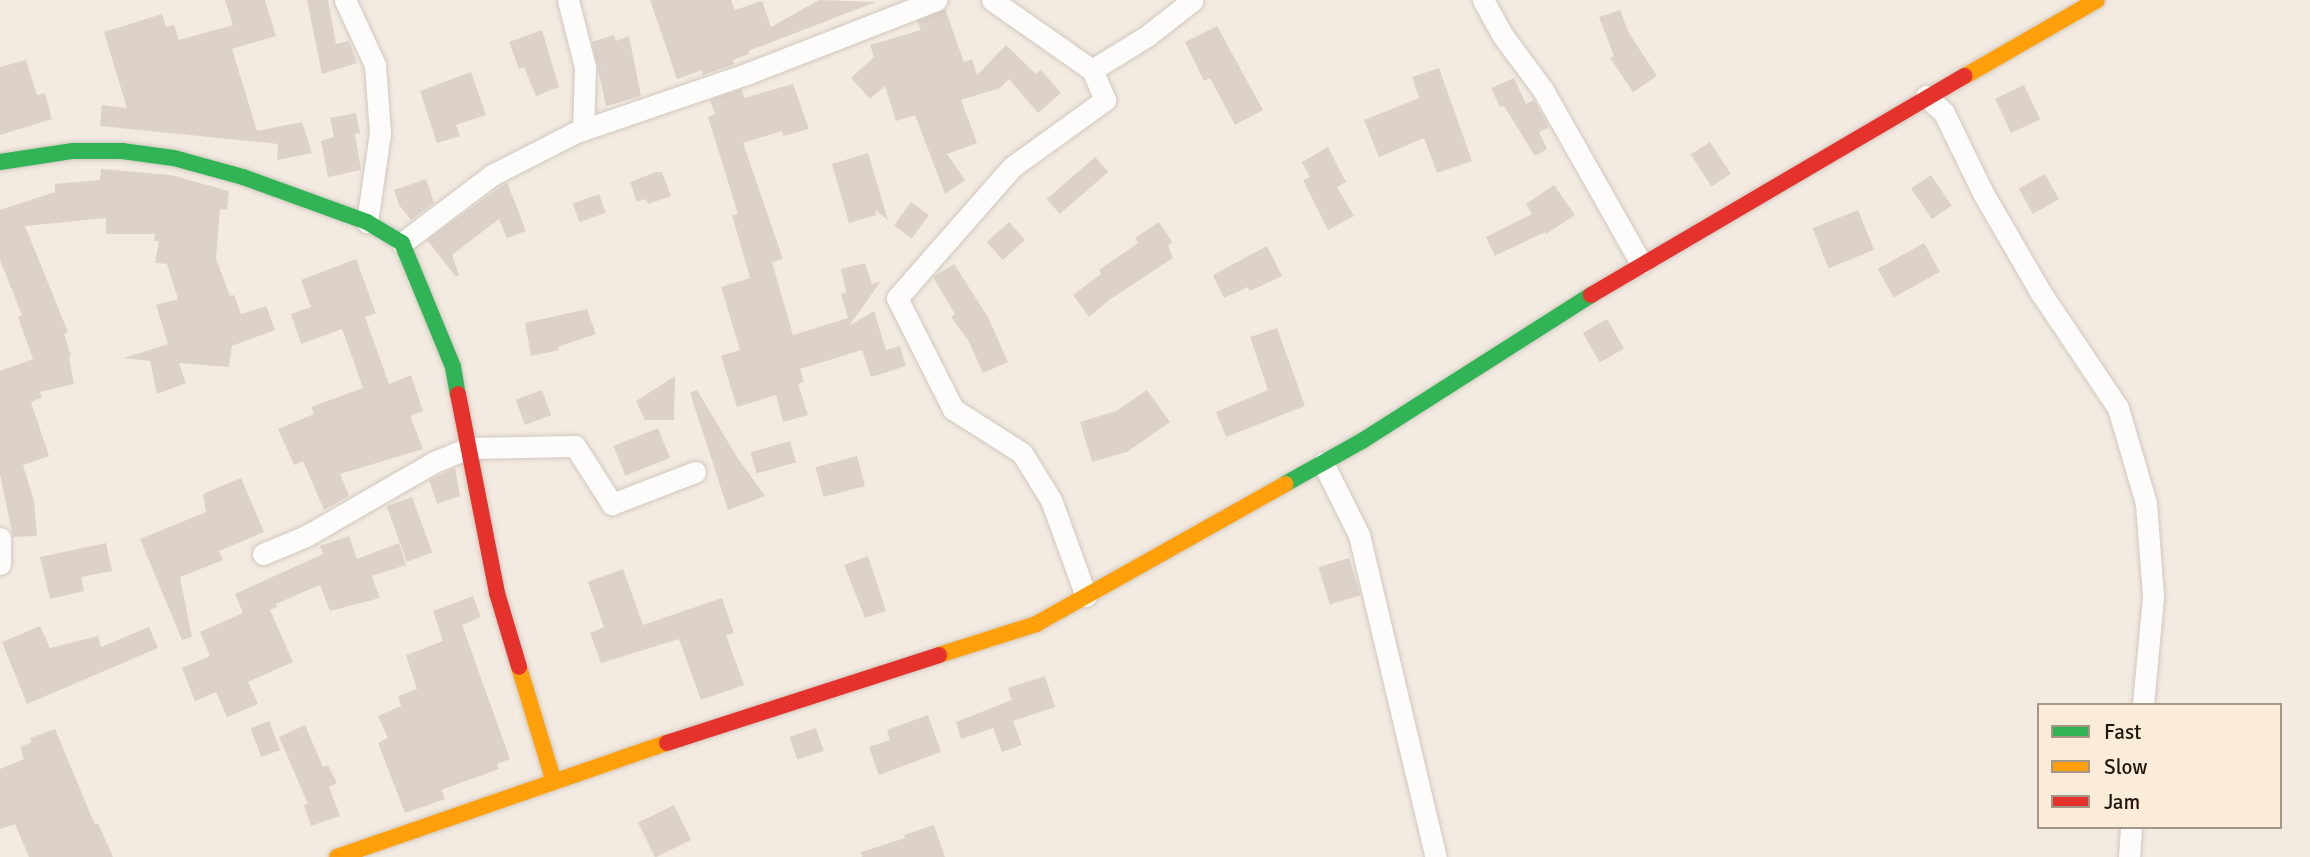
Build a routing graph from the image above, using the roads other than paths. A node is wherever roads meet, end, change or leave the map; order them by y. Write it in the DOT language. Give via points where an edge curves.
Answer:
graph roads {
  1 [pos="345,0"];
  2 [pos="568,0"];
  3 [pos="936,0"];
  4 [pos="992,0"];
  5 [pos="1193,0"];
  6 [pos="1483,0"];
  7 [pos="2097,0"];
  8 [pos="1092,70"];
  9 [pos="1926,96"];
  10 [pos="583,130"];
  11 [pos="0,162"];
  12 [pos="367,222"];
  13 [pos="402,243"];
  14 [pos="1642,263"];
  15 [pos="469,448"];
  16 [pos="1323,463"];
  17 [pos="695,472"];
  18 [pos="0,538"];
  19 [pos="263,554"];
  20 [pos="0,564"];
  21 [pos="1086,596"];
  22 [pos="2143,703"];
  23 [pos="554,782"];
  24 [pos="2132,829"];
  25 [pos="337,857"];
  26 [pos="1436,857"];
  27 [pos="2129,857"];
  1 -- 12 [label="street" via="375,65 380,133"];
  2 -- 10 [label="street" via="585,67"];
  3 -- 10 [label="street" via="749,73"];
  4 -- 8 [label="street"];
  5 -- 8 [label="street"];
  6 -- 14 [label="street" via="1543,90"];
  7 -- 9 [label="street"];
  8 -- 21 [label="street" via="1105,100 1012,167 897,298 953,409 1022,453 1051,500"];
  9 -- 14 [label="street"];
  9 -- 22 [label="street" via="1944,113 1983,193 2118,408 2146,503 2153,597"];
  10 -- 13 [label="street" via="492,175"];
  11 -- 12 [label="street" via="73,151 174,158 243,177"];
  12 -- 13 [label="street"];
  13 -- 15 [label="street" via="453,367"];
  14 -- 16 [label="street"];
  15 -- 17 [label="street" via="575,446 612,504"];
  15 -- 19 [label="street" via="434,462 306,536"];
  15 -- 23 [label="street" via="497,593"];
  16 -- 21 [label="street"];
  16 -- 26 [label="street" via="1359,535"];
  18 -- 20 [label="street"];
  21 -- 23 [label="street" via="1036,624"];
  23 -- 25 [label="street"];
  24 -- 27 [label="street"];
}
